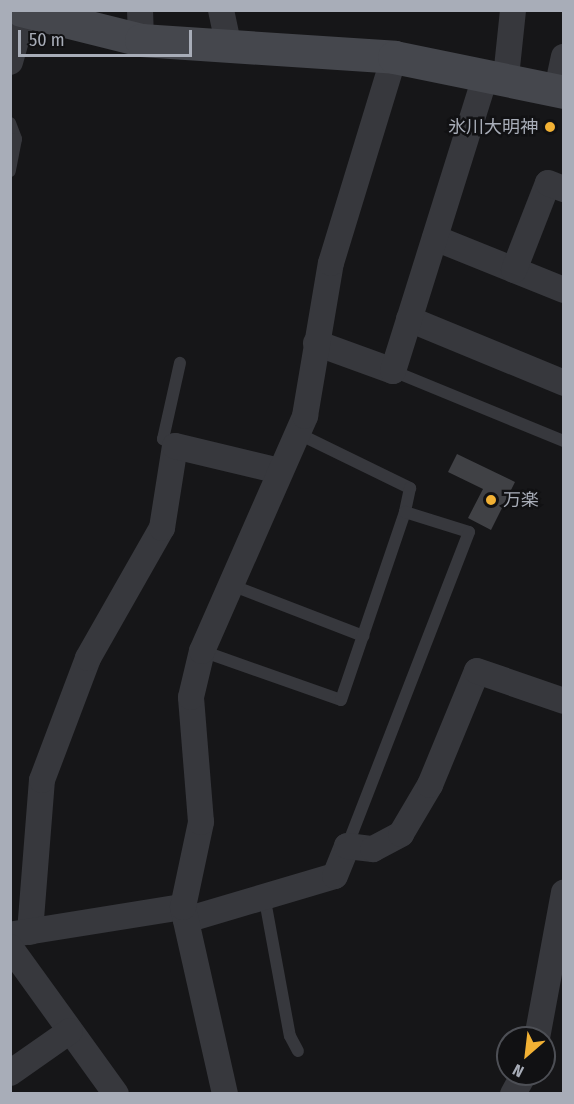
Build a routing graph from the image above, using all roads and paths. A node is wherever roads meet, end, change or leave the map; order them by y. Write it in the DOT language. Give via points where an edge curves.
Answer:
graph roads {
  1 [pos="221,10"];
  2 [pos="513,10"];
  3 [pos="22,11"];
  4 [pos="141,25"];
  5 [pos="229,49"];
  6 [pos="394,57"];
  7 [pos="564,57"];
  8 [pos="10,62"];
  9 [pos="496,75"];
  10 [pos="560,91"];
  11 [pos="10,123"];
  12 [pos="10,171"];
  13 [pos="564,189"];
  14 [pos="435,238"];
  15 [pos="514,270"];
  16 [pos="564,290"];
  17 [pos="409,319"];
  18 [pos="316,343"];
  19 [pos="180,363"];
  20 [pos="393,371"];
  21 [pos="564,383"];
  22 [pos="297,433"];
  23 [pos="564,441"];
  24 [pos="175,446"];
  25 [pos="280,471"];
  26 [pos="405,512"];
  27 [pos="231,585"];
  28 [pos="363,636"];
  29 [pos="202,651"];
  30 [pos="564,700"];
  31 [pos="347,846"];
  32 [pos="564,891"];
  33 [pos="264,895"];
  34 [pos="184,913"];
  35 [pos="17,938"];
  36 [pos="539,1026"];
  37 [pos="70,1030"];
  38 [pos="298,1051"];
  39 [pos="10,1073"];
  40 [pos="116,1094"];
  41 [pos="225,1094"];
  1 -- 5 [label="street"];
  2 -- 9 [label="street"];
  3 -- 4 [label="street"];
  3 -- 8 [label="street"];
  4 -- 5 [label="street"];
  5 -- 6 [label="street"];
  6 -- 9 [label="street"];
  6 -- 18 [label="street" via="331,263"];
  7 -- 10 [label="street"];
  9 -- 10 [label="street"];
  9 -- 14 [label="street"];
  11 -- 12 [label="lane" via="16,139"];
  13 -- 15 [label="street" via="548,183"];
  14 -- 15 [label="street"];
  14 -- 17 [label="street"];
  15 -- 16 [label="street"];
  17 -- 20 [label="street"];
  17 -- 21 [label="street"];
  18 -- 20 [label="street"];
  18 -- 22 [label="street"];
  19 -- 24 [label="lane" via="163,439"];
  20 -- 23 [label="lane"];
  22 -- 25 [label="street"];
  22 -- 26 [label="lane" via="410,488"];
  24 -- 25 [label="street"];
  24 -- 35 [label="street" via="162,528 88,658 42,780"];
  25 -- 27 [label="street"];
  26 -- 28 [label="lane"];
  26 -- 31 [label="lane" via="469,532"];
  27 -- 28 [label="lane"];
  27 -- 29 [label="street"];
  28 -- 29 [label="lane" via="341,700"];
  29 -- 34 [label="street" via="191,697 201,822"];
  30 -- 31 [label="street" via="477,671 430,785 401,834 373,849"];
  31 -- 33 [label="street" via="335,876"];
  32 -- 36 [label="street"];
  33 -- 34 [label="street"];
  33 -- 38 [label="lane" via="290,1036"];
  34 -- 35 [label="street"];
  34 -- 41 [label="street"];
  35 -- 37 [label="street"];
  37 -- 39 [label="street"];
  37 -- 40 [label="street"];
}
